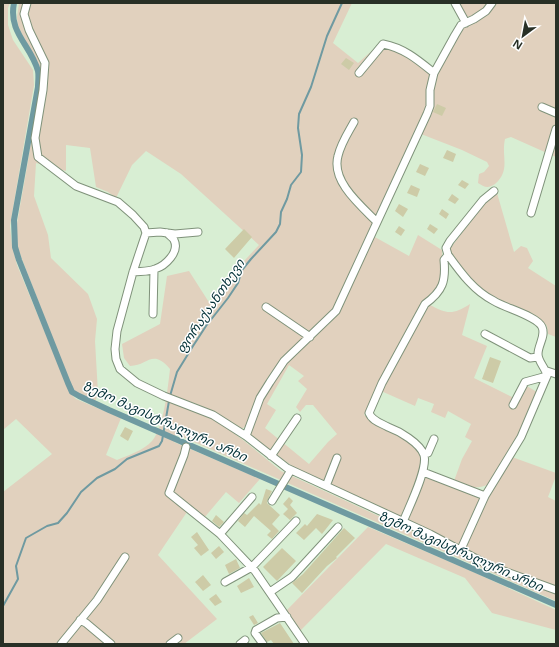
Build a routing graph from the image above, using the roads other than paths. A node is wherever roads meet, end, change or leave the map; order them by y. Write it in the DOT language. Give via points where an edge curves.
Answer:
graph roads {
  1 [pos="27,3"];
  2 [pos="455,3"];
  3 [pos="492,3"];
  4 [pos="466,23"];
  5 [pos="359,73"];
  6 [pos="434,73"];
  7 [pos="542,107"];
  8 [pos="556,113"];
  9 [pos="354,122"];
  10 [pos="556,129"];
  11 [pos="494,191"];
  12 [pos="531,213"];
  13 [pos="377,222"];
  14 [pos="198,232"];
  15 [pos="146,233"];
  16 [pos="167,233"];
  17 [pos="448,255"];
  18 [pos="154,270"];
  19 [pos="133,272"];
  20 [pos="266,307"];
  21 [pos="153,314"];
  22 [pos="484,334"];
  23 [pos="310,337"];
  24 [pos="538,357"];
  25 [pos="547,374"];
  26 [pos="556,374"];
  27 [pos="512,405"];
  28 [pos="297,418"];
  29 [pos="246,436"];
  30 [pos="434,439"];
  31 [pos="186,447"];
  32 [pos="424,454"];
  33 [pos="271,456"];
  34 [pos="337,458"];
  35 [pos="290,472"];
  36 [pos="423,472"];
  37 [pos="326,486"];
  38 [pos="485,496"];
  39 [pos="252,497"];
  40 [pos="272,501"];
  41 [pos="296,521"];
  42 [pos="403,522"];
  43 [pos="338,527"];
  44 [pos="220,534"];
  45 [pos="461,550"];
  46 [pos="125,557"];
  47 [pos="252,567"];
  48 [pos="225,582"];
  49 [pos="556,590"];
  50 [pos="270,592"];
  51 [pos="287,618"];
  52 [pos="80,620"];
  53 [pos="178,638"];
  54 [pos="61,644"];
  55 [pos="111,644"];
  56 [pos="170,644"];
  57 [pos="263,644"];
  58 [pos="305,644"];
  1 -- 15 [label="street" via="24,14 45,63 35,138 38,157 76,186 118,202 144,227"];
  2 -- 4 [label="street"];
  3 -- 4 [label="street" via="486,11"];
  4 -- 6 [label="street" via="460,25"];
  5 -- 6 [label="street" via="383,44 412,55"];
  6 -- 13 [label="street" via="428,114"];
  7 -- 8 [label="street"];
  9 -- 13 [label="street" via="338,157 338,176 345,188"];
  10 -- 12 [label="street"];
  11 -- 17 [label="street" via="483,200 450,241 446,248"];
  13 -- 23 [label="street" via="336,311"];
  14 -- 16 [label="street"];
  15 -- 16 [label="street"];
  15 -- 19 [label="street"];
  16 -- 18 [label="street" via="174,241 176,250 167,262"];
  17 -- 24 [label="street" via="466,279 482,294 542,325 544,332"];
  17 -- 32 [label="street" via="444,260 443,287 425,304 369,413 375,421 403,433"];
  18 -- 19 [label="street"];
  18 -- 21 [label="street"];
  19 -- 29 [label="street" via="117,331 115,349 120,369 137,384 213,415"];
  20 -- 23 [label="street"];
  22 -- 24 [label="street" via="530,358"];
  23 -- 29 [label="street" via="284,361 270,382 260,398"];
  24 -- 25 [label="street"];
  25 -- 26 [label="street"];
  25 -- 27 [label="street" via="525,382"];
  25 -- 38 [label="street" via="521,437"];
  28 -- 33 [label="street"];
  29 -- 33 [label="street"];
  30 -- 32 [label="street" via="428,453"];
  31 -- 44 [label="street" via="169,493"];
  32 -- 36 [label="street"];
  33 -- 35 [label="street"];
  34 -- 37 [label="street"];
  35 -- 37 [label="street"];
  35 -- 40 [label="street"];
  36 -- 38 [label="street"];
  36 -- 42 [label="street"];
  37 -- 42 [label="street"];
  38 -- 45 [label="street"];
  39 -- 44 [label="street"];
  41 -- 47 [label="street"];
  42 -- 45 [label="street"];
  43 -- 50 [label="street" via="292,577"];
  44 -- 47 [label="street"];
  45 -- 49 [label="street" via="490,566"];
  46 -- 52 [label="street" via="97,600"];
  47 -- 48 [label="street"];
  47 -- 50 [label="street"];
  50 -- 51 [label="street"];
  51 -- 57 [label="street" via="277,618 256,630 255,633"];
  51 -- 58 [label="street"];
  52 -- 54 [label="street"];
  52 -- 55 [label="street"];
  53 -- 56 [label="street"];
}
